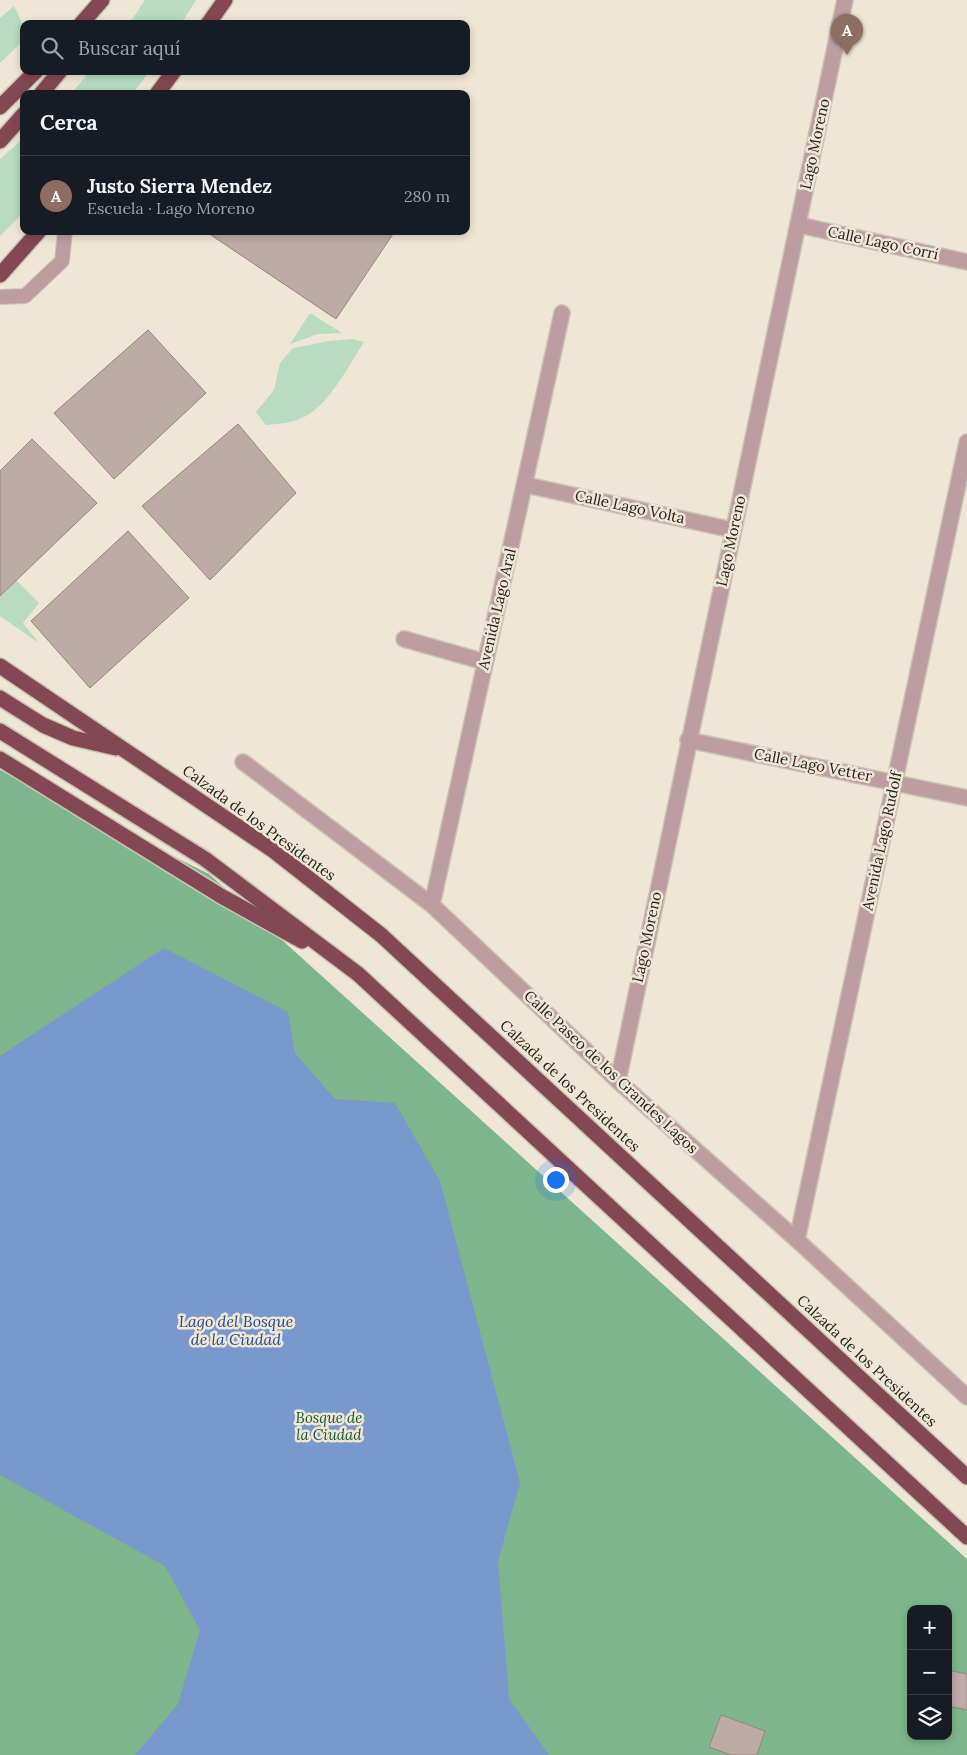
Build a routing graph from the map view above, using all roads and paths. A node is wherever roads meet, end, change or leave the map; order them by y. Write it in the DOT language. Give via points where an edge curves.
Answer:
graph roads {
  1 [pos="103,0"];
  2 [pos="225,0"];
  3 [pos="845,0"];
  4 [pos="85,20"];
  5 [pos="96,20"];
  6 [pos="211,20"];
  7 [pos="32,75"];
  8 [pos="57,75"];
  9 [pos="171,75"];
  10 [pos="44,90"];
  11 [pos="160,90"];
  12 [pos="0,107"];
  13 [pos="20,118"];
  14 [pos="0,141"];
  15 [pos="799,225"];
  16 [pos="35,235"];
  17 [pos="65,235"];
  18 [pos="967,262"];
  19 [pos="0,274"];
  20 [pos="0,297"];
  21 [pos="562,313"];
  22 [pos="967,442"];
  23 [pos="526,485"];
  24 [pos="733,530"];
  25 [pos="404,639"];
  26 [pos="485,662"];
  27 [pos="0,666"];
  28 [pos="0,698"];
  29 [pos="0,731"];
  30 [pos="688,740"];
  31 [pos="125,750"];
  32 [pos="0,759"];
  33 [pos="242,762"];
  34 [pos="895,782"];
  35 [pos="967,798"];
  36 [pos="432,905"];
  37 [pos="347,965"];
  38 [pos="618,1081"];
  39 [pos="797,1240"];
  40 [pos="967,1397"];
  41 [pos="967,1477"];
  42 [pos="967,1537"];
  1 -- 4 [label="highway"];
  1 -- 5 [label="highway"];
  2 -- 6 [label="highway"];
  3 -- 15 [label="street, Lago Moreno"];
  7 -- 12 [label="highway"];
  8 -- 10 [label="highway"];
  9 -- 11 [label="highway"];
  13 -- 14 [label="highway"];
  15 -- 18 [label="street, Calle Lago Corrí"];
  15 -- 24 [label="street, Lago Moreno"];
  16 -- 19 [label="highway"];
  17 -- 20 [label="lane" via="62,261 25,296"];
  21 -- 23 [label="street, Avenida Lago Aral"];
  22 -- 34 [label="street, Avenida Lago Rudolf"];
  23 -- 24 [label="street, Calle Lago Volta"];
  23 -- 26 [label="street, Avenida Lago Aral"];
  24 -- 30 [label="street, Lago Moreno"];
  25 -- 26 [label="street"];
  26 -- 36 [label="street, Avenida Lago Aral"];
  27 -- 31 [label="highway, Calzada de los Presidentes"];
  28 -- 31 [label="highway" via="43,725 73,738"];
  29 -- 37 [label="highway" via="205,859"];
  30 -- 34 [label="street, Calle Lago Vetter"];
  30 -- 38 [label="street, Lago Moreno"];
  31 -- 41 [label="highway, Calzada de los Presidentes" via="274,851 381,935"];
  32 -- 37 [label="highway" via="221,896"];
  33 -- 36 [label="street, Calle Paseo de los Grandes Lagos"];
  34 -- 35 [label="street, Calle Lago Vetter"];
  34 -- 39 [label="street, Avenida Lago Rudolf"];
  36 -- 38 [label="street, Calle Paseo de los Grandes Lagos"];
  37 -- 42 [label="highway"];
  38 -- 39 [label="street, Calle Paseo de los Grandes Lagos"];
  39 -- 40 [label="street, Calle Paseo de los Grandes Lagos"];
}
